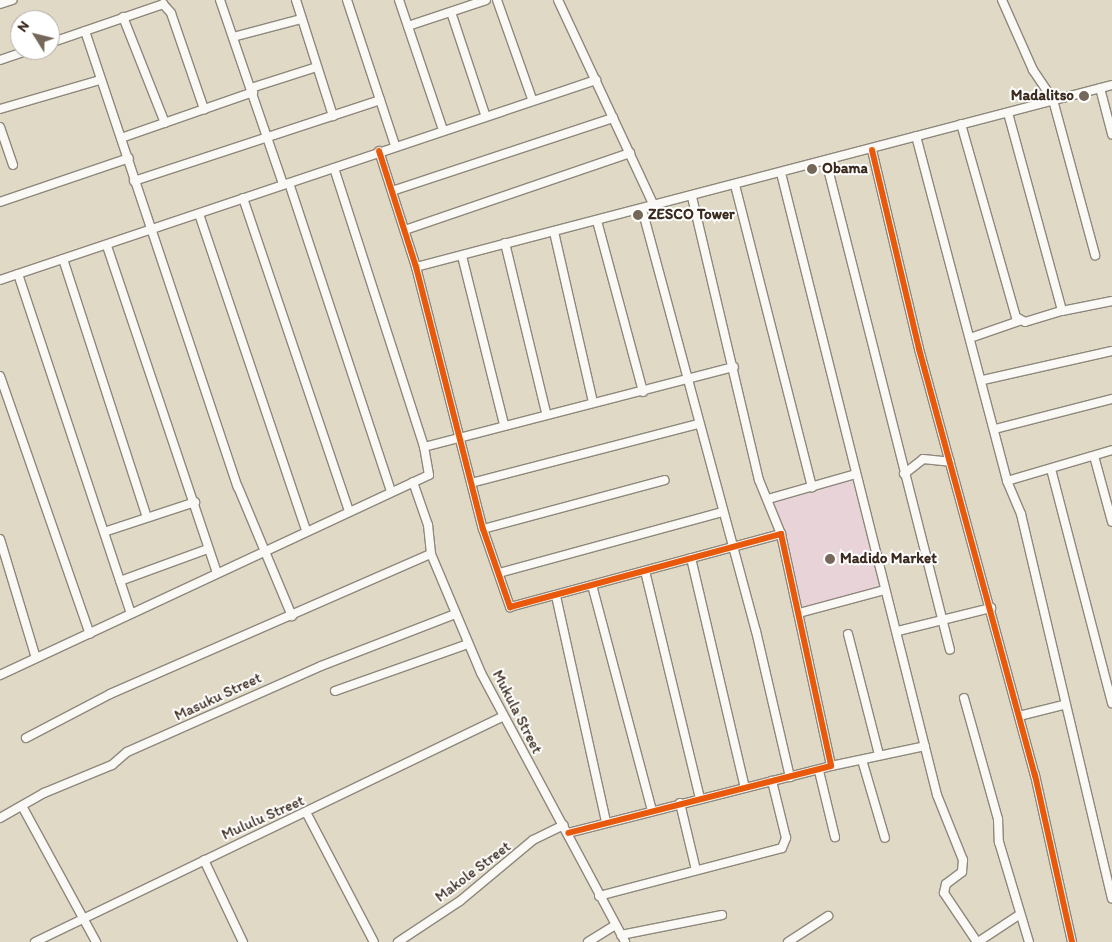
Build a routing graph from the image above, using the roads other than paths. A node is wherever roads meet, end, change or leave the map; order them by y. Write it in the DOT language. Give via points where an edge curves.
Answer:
graph roads {
  1 [pos="12,0"];
  2 [pos="220,0"];
  3 [pos="296,0"];
  4 [pos="347,0"];
  5 [pos="399,0"];
  6 [pos="486,0"];
  7 [pos="497,0"];
  8 [pos="558,0"];
  9 [pos="1002,0"];
  10 [pos="0,4"];
  11 [pos="451,12"];
  12 [pos="122,17"];
  13 [pos="301,19"];
  14 [pos="408,26"];
  15 [pos="85,31"];
  16 [pos="233,37"];
  17 [pos="60,40"];
  18 [pos="317,67"];
  19 [pos="100,80"];
  20 [pos="596,80"];
  21 [pos="1112,85"];
  22 [pos="1100,88"];
  23 [pos="252,90"];
  24 [pos="532,99"];
  25 [pos="380,100"];
  26 [pos="1053,100"];
  27 [pos="204,109"];
  28 [pos="0,110"];
  29 [pos="1008,113"];
  30 [pos="485,114"];
  31 [pos="333,116"];
  32 [pos="613,118"];
  33 [pos="165,123"];
  34 [pos="961,124"];
  35 [pos="0,127"];
  36 [pos="443,130"];
  37 [pos="1112,134"];
  38 [pos="916,136"];
  39 [pos="121,138"];
  40 [pos="268,139"];
  41 [pos="395,145"];
  42 [pos="872,150"];
  43 [pos="379,151"];
  44 [pos="630,153"];
  45 [pos="128,158"];
  46 [pos="826,162"];
  47 [pos="13,165"];
  48 [pos="334,168"];
  49 [pos="780,173"];
  50 [pos="134,181"];
  51 [pos="286,183"];
  52 [pos="736,185"];
  53 [pos="392,191"];
  54 [pos="692,196"];
  55 [pos="242,198"];
  56 [pos="0,202"];
  57 [pos="654,206"];
  58 [pos="642,209"];
  59 [pos="199,214"];
  60 [pos="597,221"];
  61 [pos="405,230"];
  62 [pos="149,231"];
  63 [pos="554,232"];
  64 [pos="505,243"];
  65 [pos="107,246"];
  66 [pos="1095,255"];
  67 [pos="462,256"];
  68 [pos="63,259"];
  69 [pos="416,267"];
  70 [pos="18,274"];
  71 [pos="0,279"];
  72 [pos="1112,300"];
  73 [pos="1062,310"];
  74 [pos="1019,321"];
  75 [pos="970,338"];
  76 [pos="1112,351"];
  77 [pos="734,367"];
  78 [pos="0,376"];
  79 [pos="686,380"];
  80 [pos="982,380"];
  81 [pos="643,392"];
  82 [pos="1112,399"];
  83 [pos="593,402"];
  84 [pos="546,412"];
  85 [pos="697,424"];
  86 [pos="504,425"];
  87 [pos="995,430"];
  88 [pos="459,437"];
  89 [pos="424,447"];
  90 [pos="1112,450"];
  91 [pos="1094,456"];
  92 [pos="950,462"];
  93 [pos="1051,469"];
  94 [pos="856,474"];
  95 [pos="904,474"];
  96 [pos="665,480"];
  97 [pos="1006,481"];
  98 [pos="413,482"];
  99 [pos="471,483"];
  100 [pos="812,486"];
  101 [pos="391,491"];
  102 [pos="768,499"];
  103 [pos="195,502"];
  104 [pos="349,511"];
  105 [pos="722,512"];
  106 [pos="147,517"];
  107 [pos="1112,522"];
  108 [pos="484,529"];
  109 [pos="104,532"];
  110 [pos="306,532"];
  111 [pos="781,534"];
  112 [pos="0,539"];
  113 [pos="732,547"];
  114 [pos="208,549"];
  115 [pos="263,550"];
  116 [pos="431,554"];
  117 [pos="691,558"];
  118 [pos="645,571"];
  119 [pos="217,573"];
  120 [pos="499,573"];
  121 [pos="120,581"];
  122 [pos="592,585"];
  123 [pos="884,590"];
  124 [pos="556,596"];
  125 [pos="991,608"];
  126 [pos="799,613"];
  127 [pos="131,614"];
  128 [pos="455,614"];
  129 [pos="292,616"];
  130 [pos="940,620"];
  131 [pos="898,631"];
  132 [pos="90,634"];
  133 [pos="848,634"];
  134 [pos="468,644"];
  135 [pos="950,650"];
  136 [pos="36,658"];
  137 [pos="0,674"];
  138 [pos="335,691"];
  139 [pos="1111,691"];
  140 [pos="964,698"];
  141 [pos="1112,703"];
  142 [pos="1064,705"];
  143 [pos="1019,716"];
  144 [pos="502,717"];
  145 [pos="26,738"];
  146 [pos="925,746"];
  147 [pos="879,755"];
  148 [pos="862,760"];
  149 [pos="831,766"];
  150 [pos="818,771"];
  151 [pos="790,777"];
  152 [pos="772,782"];
  153 [pos="745,788"];
  154 [pos="700,798"];
  155 [pos="680,803"];
  156 [pos="22,806"];
  157 [pos="652,810"];
  158 [pos="307,814"];
  159 [pos="0,818"];
  160 [pos="606,822"];
  161 [pos="564,825"];
  162 [pos="568,833"];
  163 [pos="835,837"];
  164 [pos="885,838"];
  165 [pos="204,860"];
  166 [pos="696,870"];
  167 [pos="599,896"];
  168 [pos="1112,898"];
  169 [pos="722,915"];
  170 [pos="1019,915"];
  171 [pos="828,916"];
  172 [pos="84,919"];
  173 [pos="615,925"];
  174 [pos="623,938"];
  175 [pos="35,942"];
  176 [pos="96,942"];
  177 [pos="243,942"];
  178 [pos="374,942"];
  179 [pos="398,942"];
  180 [pos="588,942"];
  181 [pos="788,942"];
  182 [pos="977,942"];
  183 [pos="1029,942"];
  184 [pos="1072,942"];
  1 -- 10 [label="street"];
  2 -- 16 [label="street"];
  3 -- 13 [label="street"];
  4 -- 25 [label="street"];
  5 -- 14 [label="street"];
  6 -- 11 [label="street"];
  7 -- 24 [label="street"];
  8 -- 20 [label="street"];
  9 -- 26 [label="street" via="1033,70"];
  11 -- 14 [label="street"];
  11 -- 30 [label="street"];
  12 -- 15 [label="street"];
  12 -- 27 [label="street" via="163,4 167,7"];
  12 -- 33 [label="street"];
  13 -- 16 [label="street"];
  13 -- 18 [label="street"];
  14 -- 36 [label="street"];
  15 -- 17 [label="street"];
  15 -- 19 [label="street"];
  16 -- 23 [label="street"];
  18 -- 23 [label="street"];
  18 -- 31 [label="street"];
  19 -- 28 [label="street"];
  19 -- 39 [label="street"];
  20 -- 24 [label="street"];
  20 -- 32 [label="street"];
  21 -- 22 [label="street"];
  22 -- 26 [label="street"];
  22 -- 37 [label="street"];
  23 -- 27 [label="street"];
  23 -- 40 [label="street"];
  24 -- 30 [label="street"];
  25 -- 31 [label="street"];
  25 -- 41 [label="street"];
  26 -- 29 [label="street"];
  26 -- 66 [label="street"];
  27 -- 33 [label="street"];
  29 -- 34 [label="street"];
  29 -- 73 [label="street"];
  30 -- 36 [label="street"];
  31 -- 40 [label="street"];
  32 -- 44 [label="street"];
  32 -- 53 [label="street"];
  33 -- 39 [label="street"];
  34 -- 38 [label="street"];
  34 -- 74 [label="street"];
  35 -- 47 [label="street"];
  36 -- 41 [label="street"];
  38 -- 42 [label="street"];
  38 -- 75 [label="street"];
  39 -- 45 [label="street"];
  40 -- 50 [label="street"];
  40 -- 51 [label="street"];
  41 -- 43 [label="street"];
  42 -- 46 [label="street"];
  42 -- 92 [label="street"];
  43 -- 48 [label="street"];
  43 -- 53 [label="street"];
  44 -- 57 [label="street"];
  44 -- 61 [label="street"];
  45 -- 50 [label="street"];
  45 -- 56 [label="street"];
  46 -- 49 [label="street"];
  46 -- 95 [label="street"];
  48 -- 51 [label="street"];
  48 -- 89 [label="street"];
  49 -- 52 [label="street"];
  49 -- 94 [label="street"];
  50 -- 62 [label="street"];
  51 -- 55 [label="street"];
  51 -- 101 [label="street"];
  52 -- 54 [label="street"];
  52 -- 100 [label="street"];
  53 -- 61 [label="street"];
  54 -- 57 [label="street"];
  54 -- 77 [label="street"];
  55 -- 59 [label="street"];
  55 -- 104 [label="street"];
  57 -- 58 [label="street"];
  58 -- 60 [label="street"];
  58 -- 79 [label="street"];
  59 -- 62 [label="street"];
  59 -- 110 [label="street"];
  60 -- 63 [label="street"];
  60 -- 81 [label="street"];
  61 -- 69 [label="street"];
  62 -- 65 [label="street"];
  62 -- 115 [label="street"];
  63 -- 64 [label="street"];
  63 -- 83 [label="street"];
  64 -- 67 [label="street"];
  64 -- 84 [label="street"];
  65 -- 68 [label="street"];
  65 -- 103 [label="street"];
  67 -- 69 [label="street"];
  67 -- 86 [label="street"];
  68 -- 70 [label="street"];
  68 -- 106 [label="street"];
  69 -- 88 [label="street"];
  70 -- 71 [label="street"];
  70 -- 109 [label="street"];
  72 -- 73 [label="street"];
  73 -- 74 [label="street"];
  74 -- 75 [label="street"];
  75 -- 80 [label="street"];
  76 -- 80 [label="street"];
  77 -- 79 [label="street"];
  77 -- 102 [label="street" via="759,480"];
  78 -- 132 [label="street"];
  79 -- 81 [label="street"];
  79 -- 85 [label="street"];
  80 -- 87 [label="street"];
  81 -- 83 [label="street"];
  82 -- 87 [label="street"];
  83 -- 84 [label="street"];
  84 -- 86 [label="street"];
  85 -- 99 [label="street"];
  85 -- 105 [label="street"];
  86 -- 88 [label="street"];
  87 -- 97 [label="street"];
  88 -- 89 [label="street"];
  88 -- 99 [label="street"];
  89 -- 98 [label="street" via="430,473"];
  90 -- 91 [label="street"];
  91 -- 93 [label="street"];
  91 -- 107 [label="street"];
  92 -- 95 [label="street" via="923,459"];
  92 -- 125 [label="street"];
  93 -- 97 [label="street"];
  93 -- 139 [label="street"];
  94 -- 100 [label="street"];
  94 -- 123 [label="street"];
  95 -- 130 [label="street"];
  96 -- 108 [label="street"];
  97 -- 142 [label="street" via="1020,514"];
  98 -- 101 [label="street"];
  98 -- 116 [label="street, Mukula Street" via="428,525"];
  99 -- 108 [label="street"];
  100 -- 102 [label="street"];
  101 -- 104 [label="street"];
  102 -- 111 [label="street"];
  103 -- 106 [label="street"];
  103 -- 114 [label="street"];
  104 -- 110 [label="street"];
  105 -- 113 [label="street"];
  105 -- 120 [label="street"];
  106 -- 109 [label="street"];
  108 -- 120 [label="street"];
  109 -- 121 [label="street"];
  110 -- 115 [label="street"];
  111 -- 113 [label="street"];
  111 -- 126 [label="street"];
  112 -- 136 [label="street"];
  113 -- 117 [label="street"];
  113 -- 151 [label="street"];
  114 -- 119 [label="street"];
  114 -- 121 [label="street"];
  115 -- 119 [label="street"];
  115 -- 129 [label="street"];
  116 -- 128 [label="street, Mukula Street"];
  116 -- 129 [label="street"];
  117 -- 118 [label="street"];
  117 -- 153 [label="street"];
  118 -- 122 [label="street"];
  118 -- 154 [label="street"];
  119 -- 127 [label="street"];
  120 -- 124 [label="street" via="510,607"];
  121 -- 127 [label="street"];
  122 -- 124 [label="street"];
  122 -- 157 [label="street"];
  123 -- 126 [label="street"];
  123 -- 131 [label="street"];
  124 -- 160 [label="street"];
  125 -- 130 [label="street"];
  125 -- 143 [label="street"];
  126 -- 149 [label="street"];
  127 -- 132 [label="street"];
  128 -- 134 [label="street, Mukula Street"];
  128 -- 156 [label="street, Masuku Street" via="248,698 126,752 112,765"];
  129 -- 145 [label="street" via="110,694"];
  130 -- 131 [label="street"];
  130 -- 135 [label="street"];
  131 -- 146 [label="street"];
  132 -- 136 [label="street"];
  133 -- 147 [label="street"];
  134 -- 138 [label="street"];
  134 -- 144 [label="street, Mukula Street"];
  136 -- 137 [label="street"];
  139 -- 141 [label="street"];
  140 -- 170 [label="street" via="998,819 999,842 1015,886"];
  142 -- 143 [label="street"];
  142 -- 168 [label="street"];
  143 -- 184 [label="street"];
  144 -- 158 [label="street, Mululu Street"];
  144 -- 161 [label="street, Mukula Street"];
  146 -- 147 [label="street"];
  146 -- 182 [label="street" via="941,807 963,860 962,872 946,884 944,893"];
  147 -- 148 [label="street"];
  148 -- 149 [label="street"];
  148 -- 164 [label="street"];
  149 -- 150 [label="street"];
  150 -- 151 [label="street"];
  150 -- 163 [label="street"];
  151 -- 152 [label="street"];
  152 -- 153 [label="street"];
  152 -- 166 [label="street" via="785,846"];
  153 -- 154 [label="street"];
  154 -- 155 [label="street"];
  155 -- 157 [label="street"];
  155 -- 166 [label="street"];
  156 -- 159 [label="street, Masuku Street"];
  156 -- 172 [label="street"];
  157 -- 160 [label="street"];
  158 -- 165 [label="street, Mululu Street"];
  158 -- 178 [label="street"];
  160 -- 162 [label="street"];
  161 -- 162 [label="street, Mukula Street"];
  161 -- 179 [label="street, Makole Street" via="533,840 460,901"];
  162 -- 167 [label="street, Mukula Street"];
  165 -- 172 [label="street, Mululu Street"];
  165 -- 177 [label="street"];
  166 -- 167 [label="street"];
  167 -- 173 [label="street, Mukula Street"];
  169 -- 174 [label="street"];
  170 -- 182 [label="street"];
  170 -- 183 [label="street"];
  171 -- 181 [label="street"];
  172 -- 175 [label="street, Mululu Street"];
  172 -- 176 [label="street"];
  173 -- 174 [label="street, Mukula Street"];
  173 -- 180 [label="street"];
}
